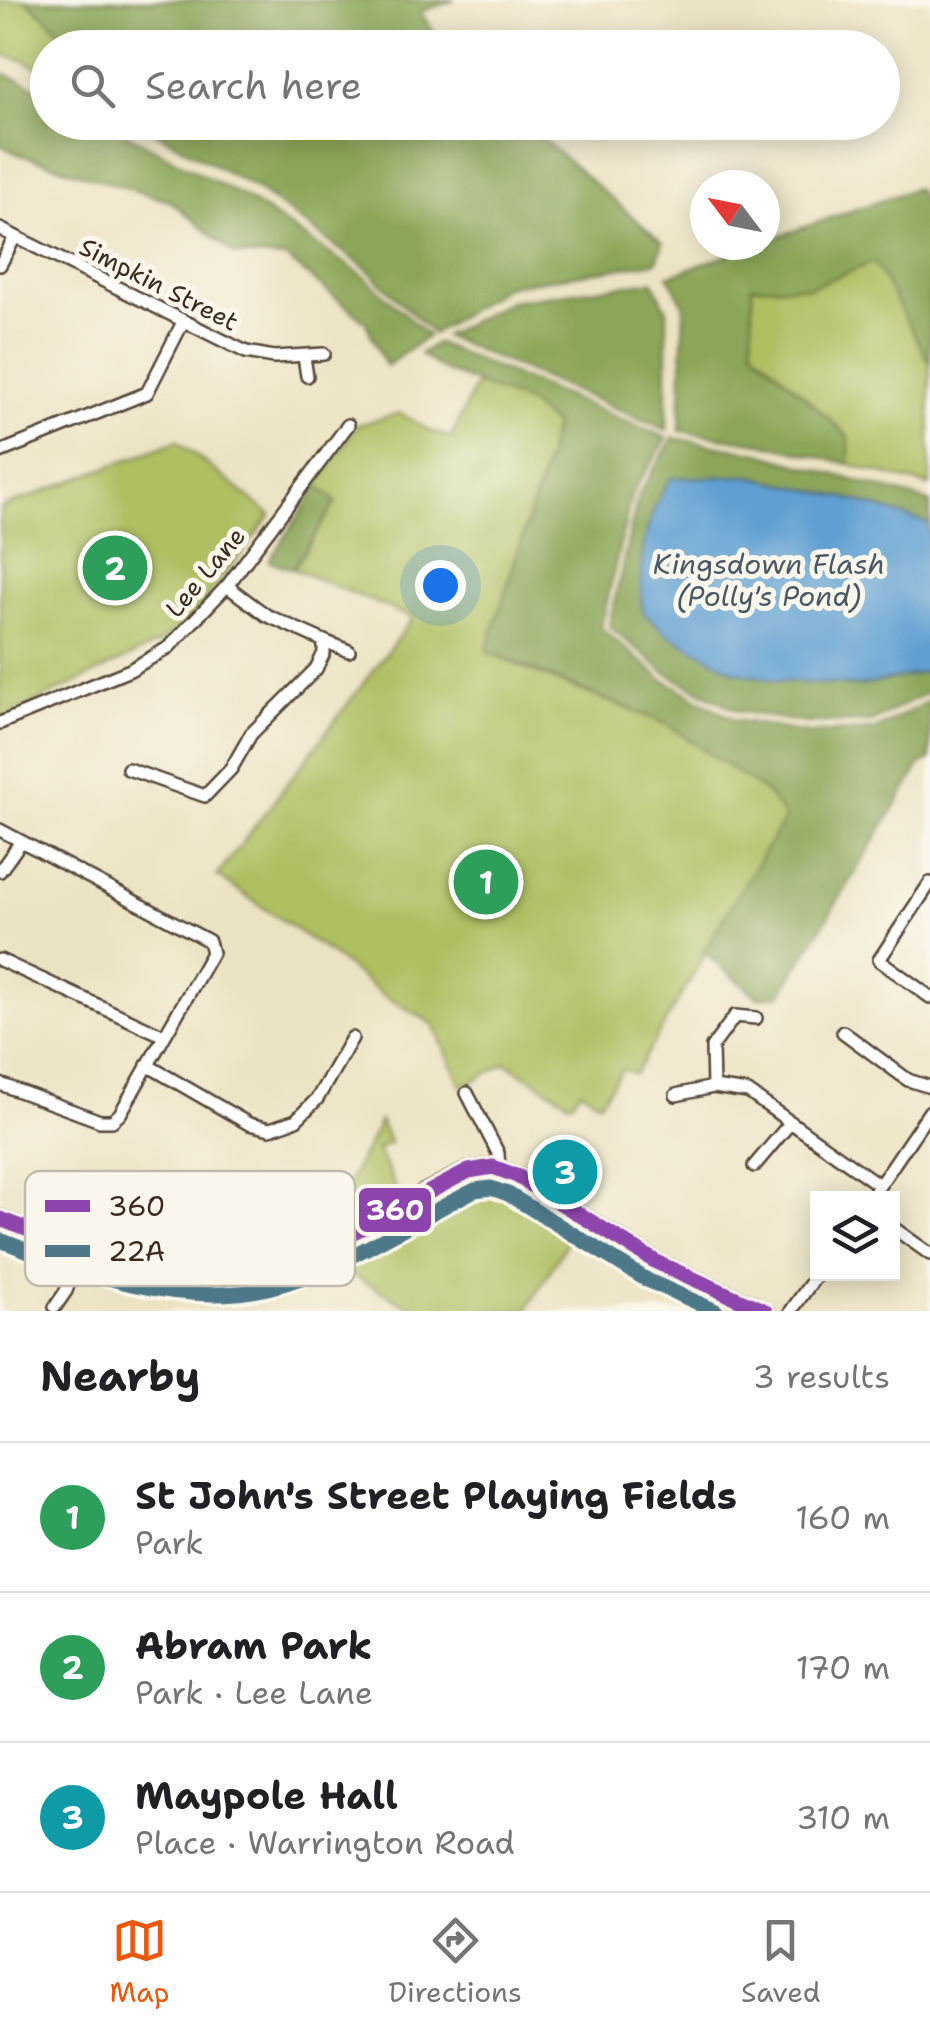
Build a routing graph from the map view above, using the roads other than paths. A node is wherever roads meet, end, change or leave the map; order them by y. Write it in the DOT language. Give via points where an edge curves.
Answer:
graph roads {
  1 [pos="0,229"];
  2 [pos="15,237"];
  3 [pos="0,266"];
  4 [pos="183,322"];
  5 [pos="324,354"];
  6 [pos="304,357"];
  7 [pos="308,376"];
  8 [pos="348,425"];
  9 [pos="0,452"];
  10 [pos="227,586"];
  11 [pos="324,641"];
  12 [pos="349,651"];
  13 [pos="0,723"];
  14 [pos="128,769"];
  15 [pos="0,830"];
  16 [pos="20,843"];
  17 [pos="0,871"];
  18 [pos="930,882"];
  19 [pos="0,960"];
  20 [pos="930,997"];
  21 [pos="756,1018"];
  22 [pos="843,1032"];
  23 [pos="164,1036"];
  24 [pos="352,1038"];
  25 [pos="147,1066"];
  26 [pos="0,1084"];
  27 [pos="714,1087"];
  28 [pos="930,1087"];
  29 [pos="468,1093"];
  30 [pos="676,1095"];
  31 [pos="930,1112"];
  32 [pos="791,1122"];
  33 [pos="754,1166"];
  34 [pos="499,1168"];
  35 [pos="879,1186"];
  36 [pos="876,1191"];
  37 [pos="0,1219"];
  38 [pos="355,1226"];
  39 [pos="25,1229"];
  40 [pos="900,1233"];
  41 [pos="930,1254"];
  42 [pos="812,1281"];
  43 [pos="68,1286"];
  44 [pos="55,1306"];
  45 [pos="765,1311"];
  46 [pos="791,1311"];
  1 -- 2 [label="street, Simpkin Street"];
  2 -- 3 [label="street"];
  2 -- 4 [label="street, Simpkin Street"];
  4 -- 6 [label="street, Simpkin Street" via="246,352"];
  4 -- 9 [label="street" via="147,393"];
  5 -- 6 [label="street, Simpkin Street"];
  6 -- 7 [label="street"];
  8 -- 10 [label="street, Lee Lane"];
  10 -- 11 [label="street" via="266,615"];
  10 -- 13 [label="street, Lee Lane" via="168,648"];
  11 -- 12 [label="street"];
  11 -- 14 [label="street" via="316,669 251,734 232,769 205,796"];
  15 -- 16 [label="street"];
  16 -- 17 [label="street"];
  16 -- 23 [label="street" via="209,941 212,953"];
  18 -- 20 [label="street" via="879,960"];
  19 -- 23 [label="street"];
  21 -- 27 [label="street" via="735,1016 712,1046"];
  22 -- 28 [label="street" via="908,1080"];
  23 -- 25 [label="street"];
  24 -- 25 [label="street" via="317,1099 296,1120 270,1128 248,1124"];
  25 -- 26 [label="street" via="112,1121"];
  27 -- 30 [label="street"];
  27 -- 32 [label="street" via="748,1092"];
  29 -- 34 [label="street"];
  31 -- 35 [label="street"];
  32 -- 33 [label="street"];
  32 -- 35 [label="street"];
  34 -- 38 [label="main road" via="470,1171"];
  34 -- 45 [label="main road" via="658,1263"];
  35 -- 36 [label="street"];
  37 -- 39 [label="main road"];
  40 -- 41 [label="street"];
  42 -- 46 [label="street"];
  43 -- 44 [label="street"];
}
